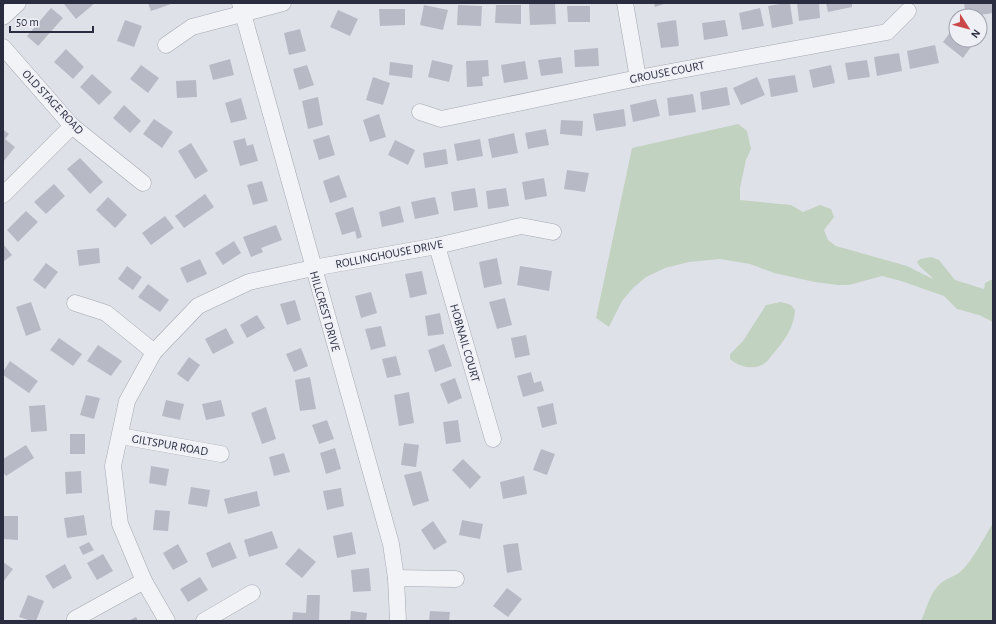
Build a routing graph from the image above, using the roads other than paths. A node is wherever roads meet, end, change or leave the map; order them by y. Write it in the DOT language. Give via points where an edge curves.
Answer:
graph roads {
  1 [pos="18,3"];
  2 [pos="283,3"];
  3 [pos="625,3"];
  4 [pos="242,9"];
  5 [pos="908,11"];
  6 [pos="3,17"];
  7 [pos="166,45"];
  8 [pos="3,47"];
  9 [pos="638,78"];
  10 [pos="420,112"];
  11 [pos="72,126"];
  12 [pos="143,183"];
  13 [pos="3,195"];
  14 [pos="553,232"];
  15 [pos="437,246"];
  16 [pos="313,268"];
  17 [pos="75,303"];
  18 [pos="154,352"];
  19 [pos="120,436"];
  20 [pos="493,439"];
  21 [pos="221,454"];
  22 [pos="396,578"];
  23 [pos="456,579"];
  24 [pos="144,582"];
  25 [pos="252,593"];
  26 [pos="75,619"];
  27 [pos="167,621"];
  28 [pos="204,621"];
  29 [pos="398,621"];
  1 -- 6 [label="street"];
  2 -- 4 [label="street"];
  3 -- 9 [label="street"];
  4 -- 7 [label="street" via="192,27"];
  4 -- 16 [label="street, HILLCREST DRIVE"];
  5 -- 9 [label="street, GROUSE COURT" via="887,32"];
  8 -- 11 [label="street, OLD STAGE ROAD"];
  9 -- 10 [label="street, GROUSE COURT" via="441,119"];
  11 -- 12 [label="street, OLD STAGE ROAD"];
  11 -- 13 [label="street"];
  14 -- 15 [label="street, ROLLINGHOUSE DRIVE" via="522,226"];
  15 -- 16 [label="street, ROLLINGHOUSE DRIVE"];
  15 -- 20 [label="street, HOBNAIL COURT"];
  16 -- 18 [label="street, ROLLINGHOUSE DRIVE" via="249,282 198,306"];
  16 -- 22 [label="street, HILLCREST DRIVE" via="391,544"];
  17 -- 18 [label="street" via="106,313"];
  18 -- 19 [label="street, ROLLINGHOUSE DRIVE" via="127,401"];
  19 -- 21 [label="street, GILTSPUR ROAD"];
  19 -- 24 [label="street, ROLLINGHOUSE DRIVE" via="113,466 120,524"];
  22 -- 23 [label="street"];
  22 -- 29 [label="street, HILLCREST DRIVE"];
  24 -- 26 [label="street"];
  24 -- 27 [label="street, ROLLINGHOUSE DRIVE"];
  25 -- 28 [label="street"];
}
